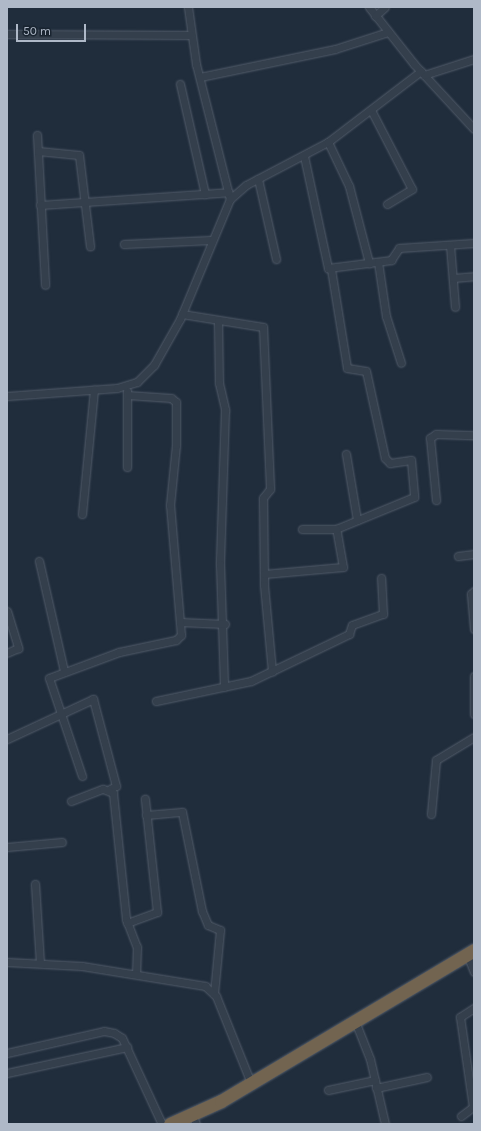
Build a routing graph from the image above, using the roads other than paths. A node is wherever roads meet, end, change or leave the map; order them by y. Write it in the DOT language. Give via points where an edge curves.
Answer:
graph roads {
  1 [pos="188,7"];
  2 [pos="369,7"];
  3 [pos="385,7"];
  4 [pos="375,16"];
  5 [pos="388,32"];
  6 [pos="7,34"];
  7 [pos="191,35"];
  8 [pos="474,59"];
  9 [pos="423,73"];
  10 [pos="200,77"];
  11 [pos="180,84"];
  12 [pos="372,110"];
  13 [pos="474,129"];
  14 [pos="37,135"];
  15 [pos="328,142"];
  16 [pos="38,151"];
  17 [pos="304,156"];
  18 [pos="258,179"];
  19 [pos="205,194"];
  20 [pos="230,196"];
  21 [pos="85,204"];
  22 [pos="387,204"];
  23 [pos="40,205"];
  24 [pos="211,240"];
  25 [pos="474,243"];
  26 [pos="124,244"];
  27 [pos="450,245"];
  28 [pos="90,246"];
  29 [pos="276,258"];
  30 [pos="378,262"];
  31 [pos="369,264"];
  32 [pos="331,269"];
  33 [pos="474,276"];
  34 [pos="452,278"];
  35 [pos="45,285"];
  36 [pos="455,307"];
  37 [pos="182,314"];
  38 [pos="218,321"];
  39 [pos="401,363"];
  40 [pos="127,387"];
  41 [pos="94,390"];
  42 [pos="127,395"];
  43 [pos="7,396"];
  44 [pos="474,435"];
  45 [pos="346,454"];
  46 [pos="127,467"];
  47 [pos="436,500"];
  48 [pos="82,514"];
  49 [pos="357,520"];
  50 [pos="302,529"];
  51 [pos="336,529"];
  52 [pos="474,554"];
  53 [pos="458,556"];
  54 [pos="39,561"];
  55 [pos="264,574"];
  56 [pos="381,578"];
  57 [pos="474,591"];
  58 [pos="7,611"];
  59 [pos="180,622"];
  60 [pos="225,624"];
  61 [pos="474,629"];
  62 [pos="7,653"];
  63 [pos="64,672"];
  64 [pos="272,672"];
  65 [pos="474,676"];
  66 [pos="224,687"];
  67 [pos="156,701"];
  68 [pos="59,712"];
  69 [pos="474,714"];
  70 [pos="7,739"];
  71 [pos="473,739"];
  72 [pos="82,776"];
  73 [pos="110,789"];
  74 [pos="145,799"];
  75 [pos="71,802"];
  76 [pos="431,814"];
  77 [pos="146,815"];
  78 [pos="62,842"];
  79 [pos="7,847"];
  80 [pos="35,884"];
  81 [pos="127,923"];
  82 [pos="470,952"];
  83 [pos="7,962"];
  84 [pos="40,963"];
  85 [pos="474,972"];
  86 [pos="136,973"];
  87 [pos="214,994"];
  88 [pos="474,1008"];
  89 [pos="355,1021"];
  90 [pos="127,1047"];
  91 [pos="7,1053"];
  92 [pos="7,1073"];
  93 [pos="427,1077"];
  94 [pos="375,1080"];
  95 [pos="251,1083"];
  96 [pos="376,1088"];
  97 [pos="328,1090"];
  98 [pos="461,1116"];
  99 [pos="194,1119"];
  100 [pos="162,1124"];
  101 [pos="170,1124"];
  102 [pos="385,1124"];
  1 -- 7 [label="street"];
  2 -- 4 [label="street"];
  3 -- 4 [label="street"];
  4 -- 5 [label="street"];
  5 -- 9 [label="street"];
  5 -- 10 [label="street" via="335,49"];
  6 -- 7 [label="street"];
  7 -- 10 [label="street"];
  8 -- 9 [label="street"];
  9 -- 12 [label="street"];
  9 -- 13 [label="street"];
  10 -- 20 [label="street"];
  11 -- 19 [label="street"];
  12 -- 15 [label="street"];
  12 -- 22 [label="street" via="412,189"];
  14 -- 16 [label="street"];
  15 -- 17 [label="street"];
  15 -- 31 [label="street" via="349,186"];
  16 -- 21 [label="street" via="78,154"];
  16 -- 23 [label="street"];
  17 -- 18 [label="street"];
  17 -- 32 [label="street" via="325,262"];
  18 -- 20 [label="street"];
  18 -- 29 [label="street"];
  19 -- 20 [label="street"];
  19 -- 21 [label="street"];
  20 -- 24 [label="street"];
  21 -- 23 [label="street"];
  21 -- 28 [label="street"];
  23 -- 35 [label="street"];
  24 -- 26 [label="street"];
  24 -- 37 [label="street"];
  25 -- 27 [label="street"];
  27 -- 30 [label="street" via="399,248 392,259"];
  27 -- 34 [label="street"];
  30 -- 31 [label="street"];
  30 -- 39 [label="street" via="386,316"];
  31 -- 32 [label="street"];
  32 -- 49 [label="street" via="347,368 366,371 386,460 411,462 413,498"];
  33 -- 34 [label="street"];
  34 -- 36 [label="street"];
  37 -- 38 [label="street"];
  37 -- 40 [label="street" via="154,365 137,382"];
  38 -- 55 [label="street" via="263,327 270,489 264,498"];
  38 -- 60 [label="street" via="218,383 225,410 220,564"];
  40 -- 41 [label="street"];
  40 -- 42 [label="street"];
  41 -- 43 [label="street"];
  41 -- 48 [label="street"];
  42 -- 46 [label="street"];
  42 -- 59 [label="street" via="176,402 176,445 170,505"];
  44 -- 47 [label="street" via="436,434 430,438"];
  45 -- 49 [label="street"];
  49 -- 51 [label="street"];
  50 -- 51 [label="street"];
  51 -- 55 [label="street" via="343,567"];
  52 -- 53 [label="street"];
  54 -- 63 [label="street"];
  55 -- 64 [label="street"];
  56 -- 64 [label="street" via="381,616 352,624 349,634"];
  57 -- 61 [label="street" via="471,594"];
  58 -- 62 [label="street" via="18,648"];
  59 -- 60 [label="street"];
  59 -- 63 [label="street" via="180,635 176,640 119,652"];
  60 -- 66 [label="street"];
  63 -- 68 [label="street" via="49,679"];
  64 -- 66 [label="street"];
  65 -- 69 [label="street"];
  66 -- 67 [label="street"];
  68 -- 70 [label="street"];
  68 -- 72 [label="street"];
  68 -- 73 [label="street" via="93,699 116,786"];
  71 -- 76 [label="street" via="436,760"];
  73 -- 75 [label="street"];
  73 -- 81 [label="street" via="114,796"];
  74 -- 77 [label="street"];
  77 -- 81 [label="street" via="157,912"];
  77 -- 87 [label="street" via="179,811 182,814 202,911 208,925 220,930"];
  78 -- 79 [label="street"];
  80 -- 84 [label="street"];
  81 -- 86 [label="street" via="137,947"];
  82 -- 85 [label="street"];
  82 -- 89 [label="highway"];
  83 -- 84 [label="street"];
  84 -- 86 [label="street"];
  86 -- 87 [label="street" via="199,984"];
  87 -- 95 [label="street"];
  88 -- 98 [label="street" via="460,1017 474,1107"];
  89 -- 94 [label="street"];
  89 -- 95 [label="highway"];
  90 -- 91 [label="street" via="122,1038 104,1031"];
  90 -- 92 [label="street"];
  90 -- 100 [label="street"];
  93 -- 96 [label="street"];
  94 -- 96 [label="street"];
  94 -- 97 [label="street"];
  95 -- 99 [label="highway"];
  96 -- 102 [label="street"];
  99 -- 101 [label="highway"];
}
